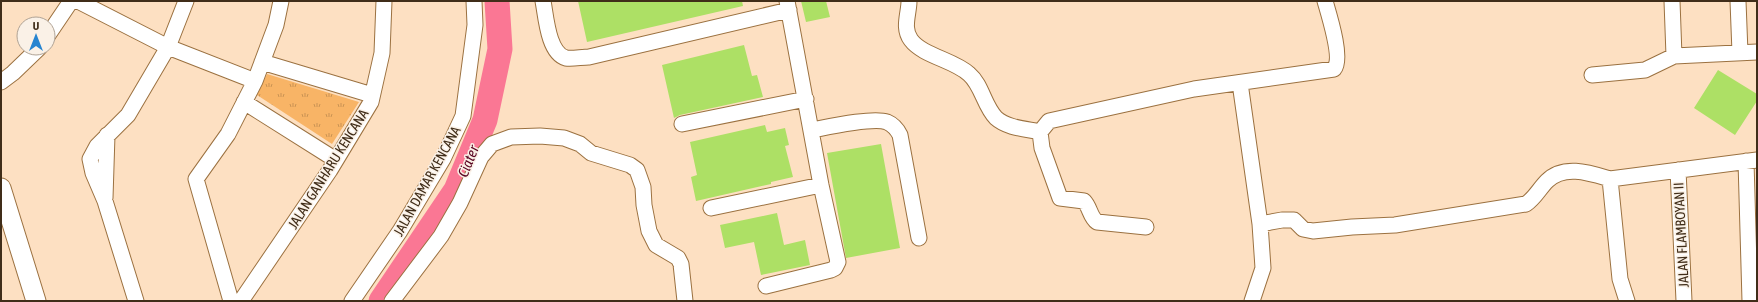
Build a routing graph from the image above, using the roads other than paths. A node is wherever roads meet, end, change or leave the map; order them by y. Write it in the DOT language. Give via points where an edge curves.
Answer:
graph roads {
  1 [pos="71,1"];
  2 [pos="78,1"];
  3 [pos="186,1"];
  4 [pos="281,1"];
  5 [pos="384,1"];
  6 [pos="474,1"];
  7 [pos="543,1"];
  8 [pos="909,1"];
  9 [pos="1325,1"];
  10 [pos="1672,1"];
  11 [pos="1738,1"];
  12 [pos="788,5"];
  13 [pos="56,23"];
  14 [pos="168,47"];
  15 [pos="1757,52"];
  16 [pos="1740,53"];
  17 [pos="31,56"];
  18 [pos="1674,56"];
  19 [pos="262,62"];
  20 [pos="1592,75"];
  21 [pos="255,81"];
  22 [pos="1,82"];
  23 [pos="1240,83"];
  24 [pos="372,95"];
  25 [pos="806,99"];
  26 [pos="244,102"];
  27 [pos="682,124"];
  28 [pos="812,130"];
  29 [pos="1040,132"];
  30 [pos="336,160"];
  31 [pos="1751,160"];
  32 [pos="1678,170"];
  33 [pos="1610,178"];
  34 [pos="821,185"];
  35 [pos="1,188"];
  36 [pos="711,208"];
  37 [pos="1260,224"];
  38 [pos="1146,228"];
  39 [pos="919,238"];
  40 [pos="766,286"];
  41 [pos="36,301"];
  42 [pos="136,301"];
  43 [pos="230,301"];
  44 [pos="241,301"];
  45 [pos="352,301"];
  46 [pos="392,301"];
  47 [pos="685,301"];
  48 [pos="1252,301"];
  49 [pos="1627,301"];
  50 [pos="1684,301"];
  51 [pos="1750,301"];
  1 -- 13 [label="street"];
  2 -- 14 [label="street"];
  3 -- 14 [label="street"];
  4 -- 19 [label="street" via="276,25"];
  5 -- 24 [label="street, JALAN GANHARU KENCANA" via="382,53"];
  6 -- 45 [label="street, JALAN DAMAR KENCANA" via="475,25 463,116 443,159 400,231"];
  7 -- 12 [label="street" via="552,43 556,51 566,58 589,57"];
  8 -- 29 [label="street" via="906,23 911,39 918,46 969,74 996,118 1012,126"];
  9 -- 23 [label="street" via="1338,56 1334,69"];
  10 -- 18 [label="street"];
  11 -- 16 [label="street"];
  12 -- 25 [label="street"];
  14 -- 21 [label="street"];
  14 -- 42 [label="street" via="128,115 97,146 90,159"];
  15 -- 16 [label="street"];
  16 -- 18 [label="street"];
  17 -- 22 [label="street"];
  18 -- 20 [label="street" via="1645,70"];
  19 -- 21 [label="street"];
  19 -- 24 [label="street"];
  21 -- 26 [label="street"];
  23 -- 29 [label="street" via="1194,89 1049,121"];
  23 -- 37 [label="street"];
  24 -- 30 [label="street, JALAN GANHARU KENCANA" via="371,102"];
  25 -- 27 [label="street"];
  25 -- 28 [label="street"];
  26 -- 30 [label="street"];
  26 -- 43 [label="street" via="228,134 196,180"];
  28 -- 34 [label="street"];
  28 -- 39 [label="street" via="875,120 887,122 896,128 900,135"];
  29 -- 38 [label="street" via="1042,148 1060,198 1086,203 1093,220 1097,222"];
  30 -- 44 [label="street, JALAN GANHARU KENCANA"];
  31 -- 32 [label="street"];
  31 -- 51 [label="street"];
  32 -- 33 [label="street"];
  32 -- 50 [label="street, JALAN FLAMBOYAN II"];
  33 -- 37 [label="street" via="1586,172 1557,174 1526,204 1395,225 1314,231 1303,229 1294,220"];
  33 -- 49 [label="street" via="1620,279"];
  34 -- 36 [label="street"];
  34 -- 40 [label="street" via="838,262 835,268"];
  35 -- 41 [label="street"];
  37 -- 48 [label="street" via="1263,268"];
  46 -- 47 [label="street" via="441,236 460,203 481,157 492,144 511,137 540,136 564,138 580,144 591,153 630,165 637,170 643,187 649,230 656,245 678,258"];
}
